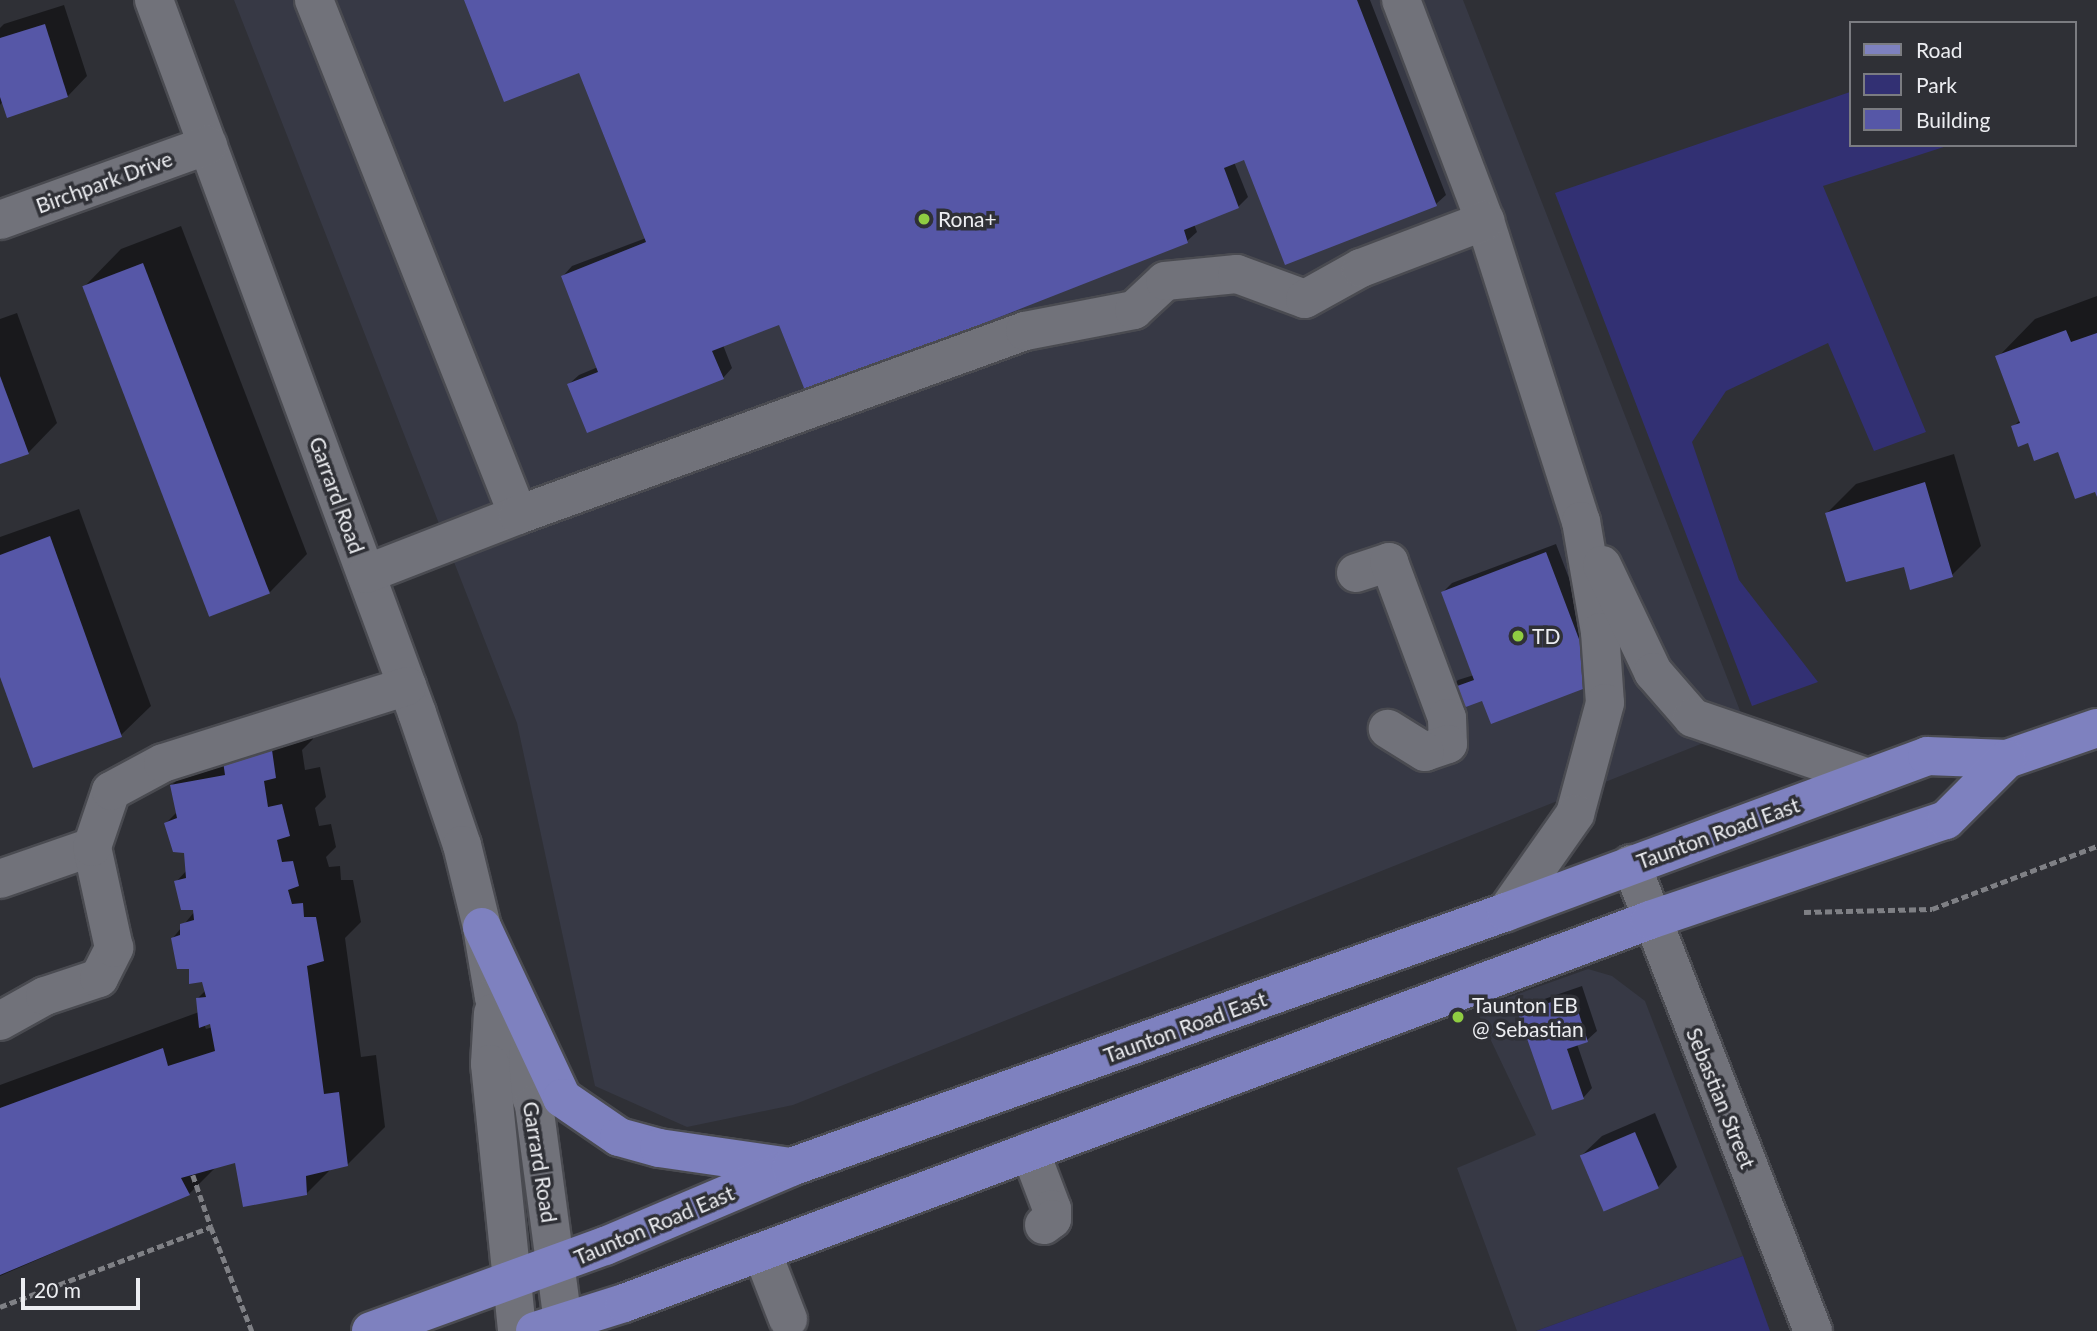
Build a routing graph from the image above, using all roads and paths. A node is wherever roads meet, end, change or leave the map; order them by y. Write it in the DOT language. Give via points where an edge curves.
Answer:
graph roads {
  1 [pos="154,0"];
  2 [pos="314,0"];
  3 [pos="1401,0"];
  4 [pos="208,145"];
  5 [pos="0,220"];
  6 [pos="1485,220"];
  7 [pos="518,515"];
  8 [pos="1581,521"];
  9 [pos="1356,573"];
  10 [pos="366,575"];
  11 [pos="407,686"];
  12 [pos="2097,728"];
  13 [pos="1388,729"];
  14 [pos="2007,759"];
  15 [pos="1868,778"];
  16 [pos="92,847"];
  17 [pos="1631,864"];
  18 [pos="0,879"];
  19 [pos="1506,912"];
  20 [pos="1650,920"];
  21 [pos="482,927"];
  22 [pos="494,997"];
  23 [pos="0,1021"];
  24 [pos="1030,1151"];
  25 [pos="790,1167"];
  26 [pos="193,1175"];
  27 [pos="1044,1225"];
  28 [pos="211,1227"];
  29 [pos="762,1252"];
  30 [pos="554,1266"];
  31 [pos="510,1280"];
  32 [pos="0,1307"];
  33 [pos="788,1319"];
  34 [pos="554,1328"];
  35 [pos="252,1331"];
  36 [pos="371,1331"];
  37 [pos="517,1331"];
  38 [pos="1813,1331"];
  1 -- 4 [label="street, Garrard Road"];
  2 -- 7 [label="street"];
  3 -- 6 [label="street"];
  4 -- 5 [label="street, Birchpark Drive"];
  4 -- 10 [label="street, Garrard Road"];
  6 -- 7 [label="street" via="1362,268 1305,299 1237,274 1165,281 1133,310 1025,331"];
  6 -- 8 [label="street"];
  7 -- 10 [label="street"];
  8 -- 15 [label="street" via="1653,672 1693,718"];
  8 -- 19 [label="street" via="1600,632 1605,703 1576,814"];
  9 -- 13 [label="street" via="1389,562 1447,719 1448,744 1425,752"];
  10 -- 11 [label="street, Garrard Road"];
  11 -- 16 [label="street" via="163,763 111,791"];
  11 -- 21 [label="street, Garrard Road" via="462,845"];
  12 -- 14 [label="main road, Taunton Road East"];
  14 -- 15 [label="main road, Taunton Road East" via="1927,757"];
  14 -- 20 [label="main road, Taunton Road East" via="1946,820"];
  15 -- 17 [label="main road, Taunton Road East"];
  16 -- 18 [label="street"];
  16 -- 23 [label="street" via="114,948 99,978 45,996"];
  17 -- 19 [label="main road, Taunton Road East"];
  17 -- 20 [label="street, Sebastian Street"];
  19 -- 25 [label="main road, Taunton Road East"];
  20 -- 24 [label="main road, Taunton Road East"];
  20 -- 38 [label="street, Sebastian Street"];
  21 -- 22 [label="street, Garrard Road"];
  21 -- 25 [label="main road" via="562,1098 619,1137 659,1148"];
  22 -- 30 [label="street, Garrard Road" via="534,1105"];
  22 -- 31 [label="street, Garrard Road" via="490,1064"];
  24 -- 27 [label="street" via="1052,1209 1052,1219"];
  24 -- 29 [label="main road, Taunton Road East"];
  25 -- 30 [label="main road, Taunton Road East"];
  26 -- 28 [label="path"];
  28 -- 32 [label="path"];
  28 -- 35 [label="path"];
  29 -- 33 [label="street"];
  29 -- 34 [label="main road, Taunton Road East"];
  30 -- 31 [label="main road, Taunton Road East"];
  30 -- 34 [label="street, Garrard Road"];
  31 -- 36 [label="main road, Taunton Road East"];
  31 -- 37 [label="street, Garrard Road"];
}
